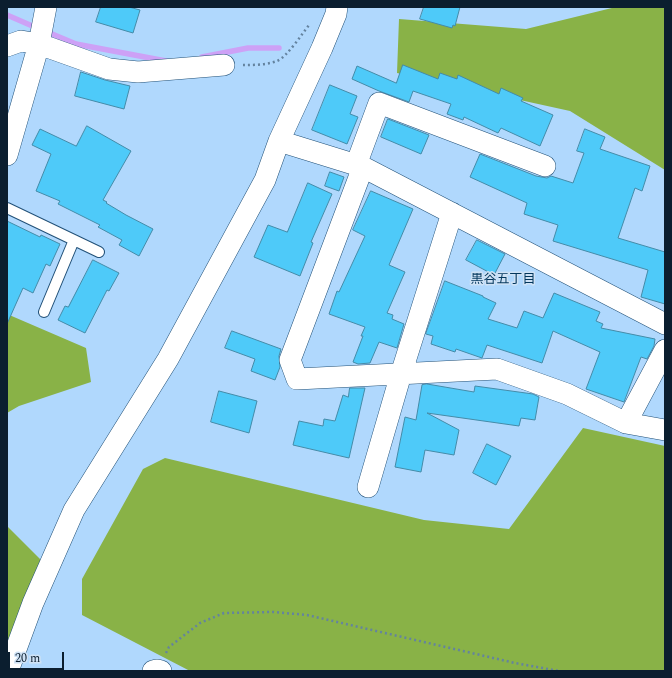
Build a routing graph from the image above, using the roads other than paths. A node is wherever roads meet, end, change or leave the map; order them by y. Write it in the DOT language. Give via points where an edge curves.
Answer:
graph roads {
  1 [pos="337,7"];
  2 [pos="42,27"];
  3 [pos="7,46"];
  4 [pos="224,65"];
  5 [pos="279,141"];
  6 [pos="7,155"];
  7 [pos="360,166"];
  8 [pos="546,166"];
  9 [pos="7,208"];
  10 [pos="452,213"];
  11 [pos="74,240"];
  12 [pos="99,252"];
  13 [pos="44,312"];
  14 [pos="665,324"];
  15 [pos="665,350"];
  16 [pos="401,374"];
  17 [pos="626,423"];
  18 [pos="665,430"];
  19 [pos="368,487"];
  20 [pos="8,671"];
  1 -- 5 [label="street" via="322,48"];
  2 -- 3 [label="street" via="21,41"];
  2 -- 4 [label="street" via="109,68 138,72"];
  2 -- 6 [label="street"];
  5 -- 7 [label="street"];
  5 -- 20 [label="street" via="265,180 168,358 74,510 33,603"];
  7 -- 8 [label="street" via="379,103"];
  7 -- 10 [label="street"];
  7 -- 16 [label="street" via="290,360 297,379"];
  9 -- 11 [label="lane"];
  10 -- 14 [label="street"];
  10 -- 16 [label="street"];
  11 -- 12 [label="lane"];
  11 -- 13 [label="lane"];
  15 -- 17 [label="street"];
  16 -- 17 [label="street" via="497,369 568,394"];
  16 -- 19 [label="street"];
  17 -- 18 [label="street"];
}
